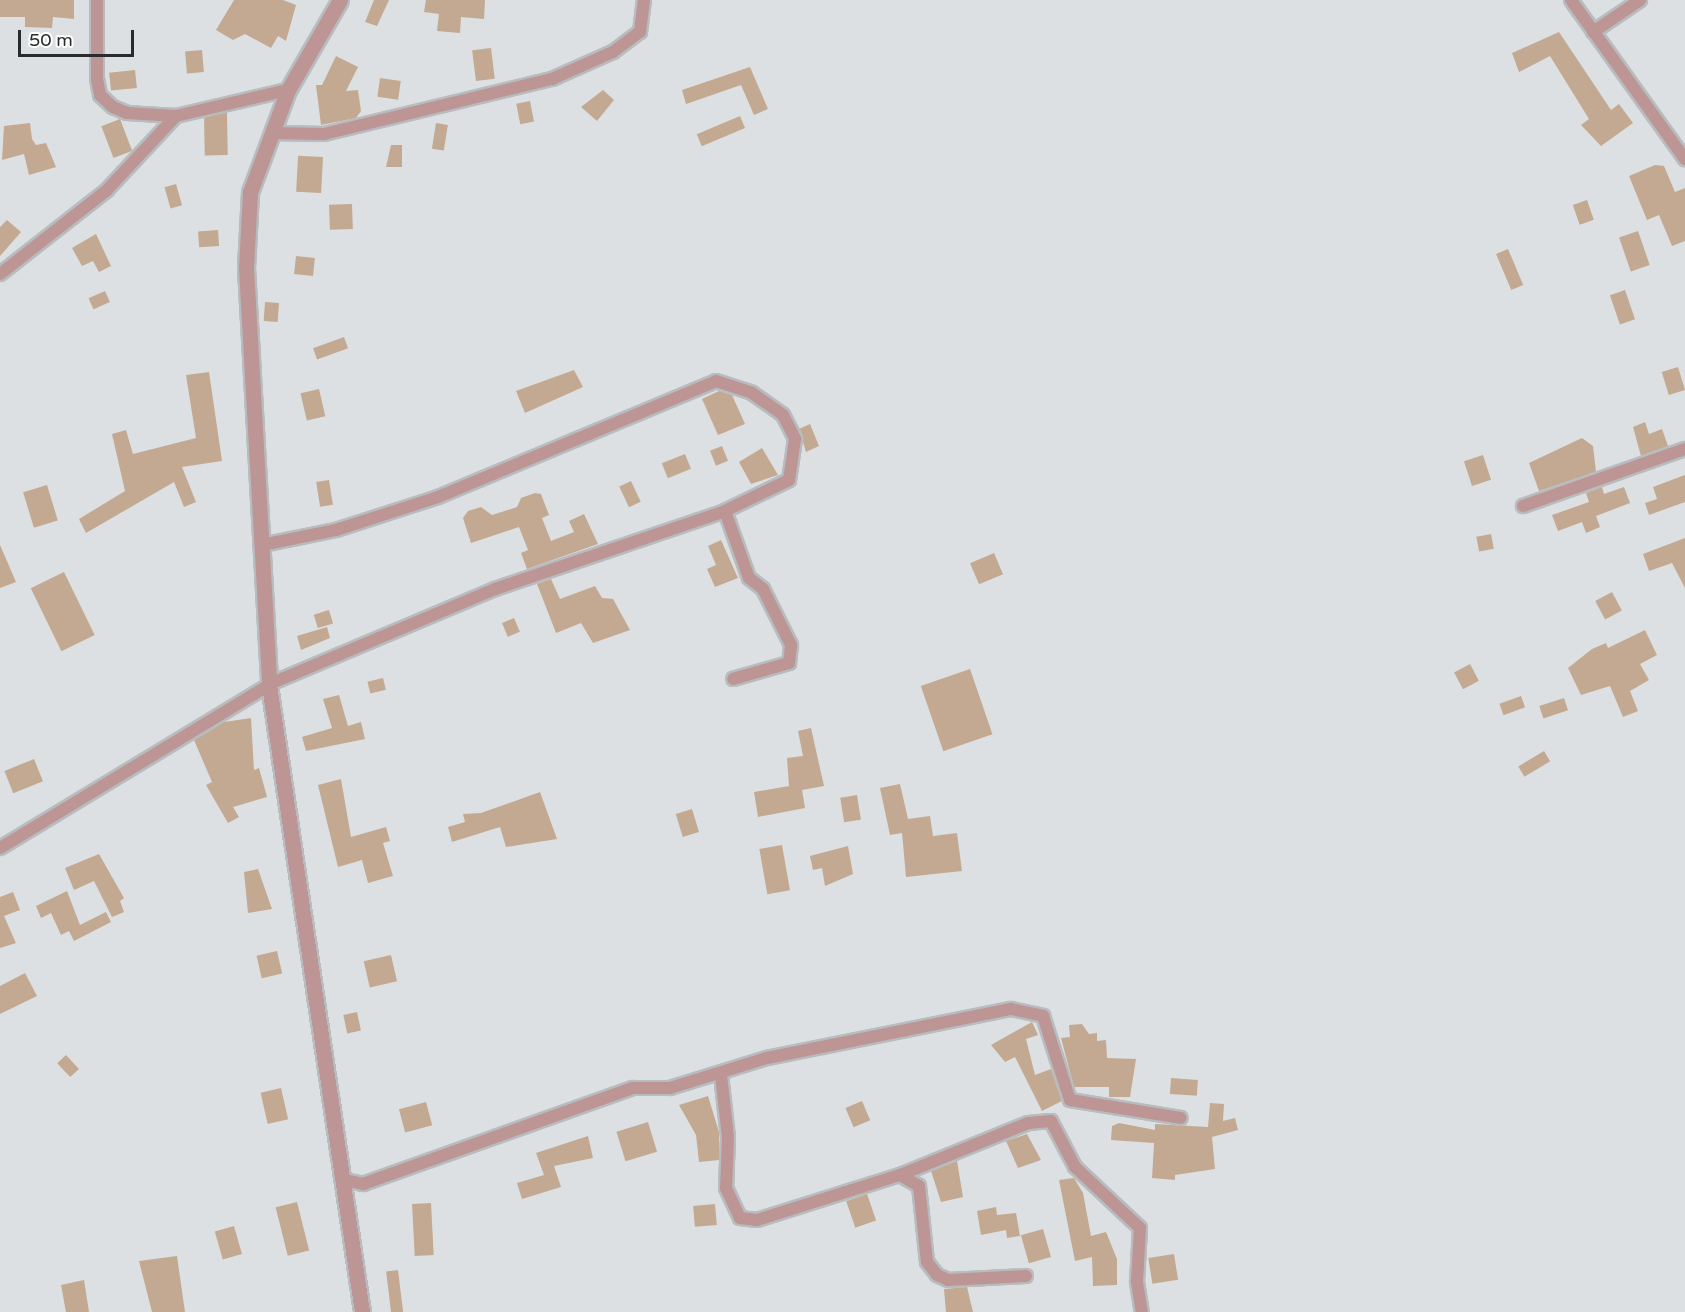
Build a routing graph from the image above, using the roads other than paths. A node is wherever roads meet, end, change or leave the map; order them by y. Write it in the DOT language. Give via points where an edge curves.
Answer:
graph roads {
  1 [pos="98,0"];
  2 [pos="340,0"];
  3 [pos="644,0"];
  4 [pos="1571,0"];
  5 [pos="1640,0"];
  6 [pos="1593,32"];
  7 [pos="288,90"];
  8 [pos="176,116"];
  9 [pos="272,133"];
  10 [pos="1680,142"];
  11 [pos="1685,159"];
  12 [pos="0,274"];
  13 [pos="1685,449"];
  14 [pos="1523,506"];
  15 [pos="725,511"];
  16 [pos="262,545"];
  17 [pos="734,679"];
  18 [pos="269,685"];
  19 [pos="0,848"];
  20 [pos="721,1075"];
  21 [pos="1181,1118"];
  22 [pos="900,1175"];
  23 [pos="341,1179"];
  24 [pos="1026,1276"];
  25 [pos="362,1312"];
  26 [pos="1143,1312"];
  1 -- 8 [label="street" via="100,95 127,113"];
  2 -- 7 [label="street"];
  3 -- 9 [label="street" via="640,32 612,52 552,79 324,134"];
  4 -- 6 [label="street"];
  5 -- 6 [label="street"];
  6 -- 10 [label="street"];
  7 -- 8 [label="street"];
  7 -- 9 [label="street"];
  8 -- 12 [label="street" via="106,191"];
  9 -- 16 [label="street" via="250,192 246,268"];
  10 -- 11 [label="street"];
  13 -- 14 [label="street"];
  15 -- 16 [label="street" via="789,480 795,439 783,415 752,393 716,381 438,497 336,530"];
  15 -- 17 [label="street" via="749,578 763,589 791,645 789,663"];
  15 -- 18 [label="street" via="495,589"];
  16 -- 18 [label="street"];
  18 -- 19 [label="street"];
  18 -- 23 [label="street"];
  20 -- 21 [label="street" via="767,1058 990,1011 1026,1009 1043,1016 1070,1100"];
  20 -- 22 [label="street" via="728,1137 726,1188 740,1218 757,1221"];
  20 -- 23 [label="street" via="670,1088 633,1088 363,1184"];
  22 -- 24 [label="street" via="919,1186 927,1262 936,1275 948,1280"];
  22 -- 26 [label="street" via="1028,1123 1051,1121 1075,1167 1140,1227 1137,1281"];
  23 -- 25 [label="street"];
}
